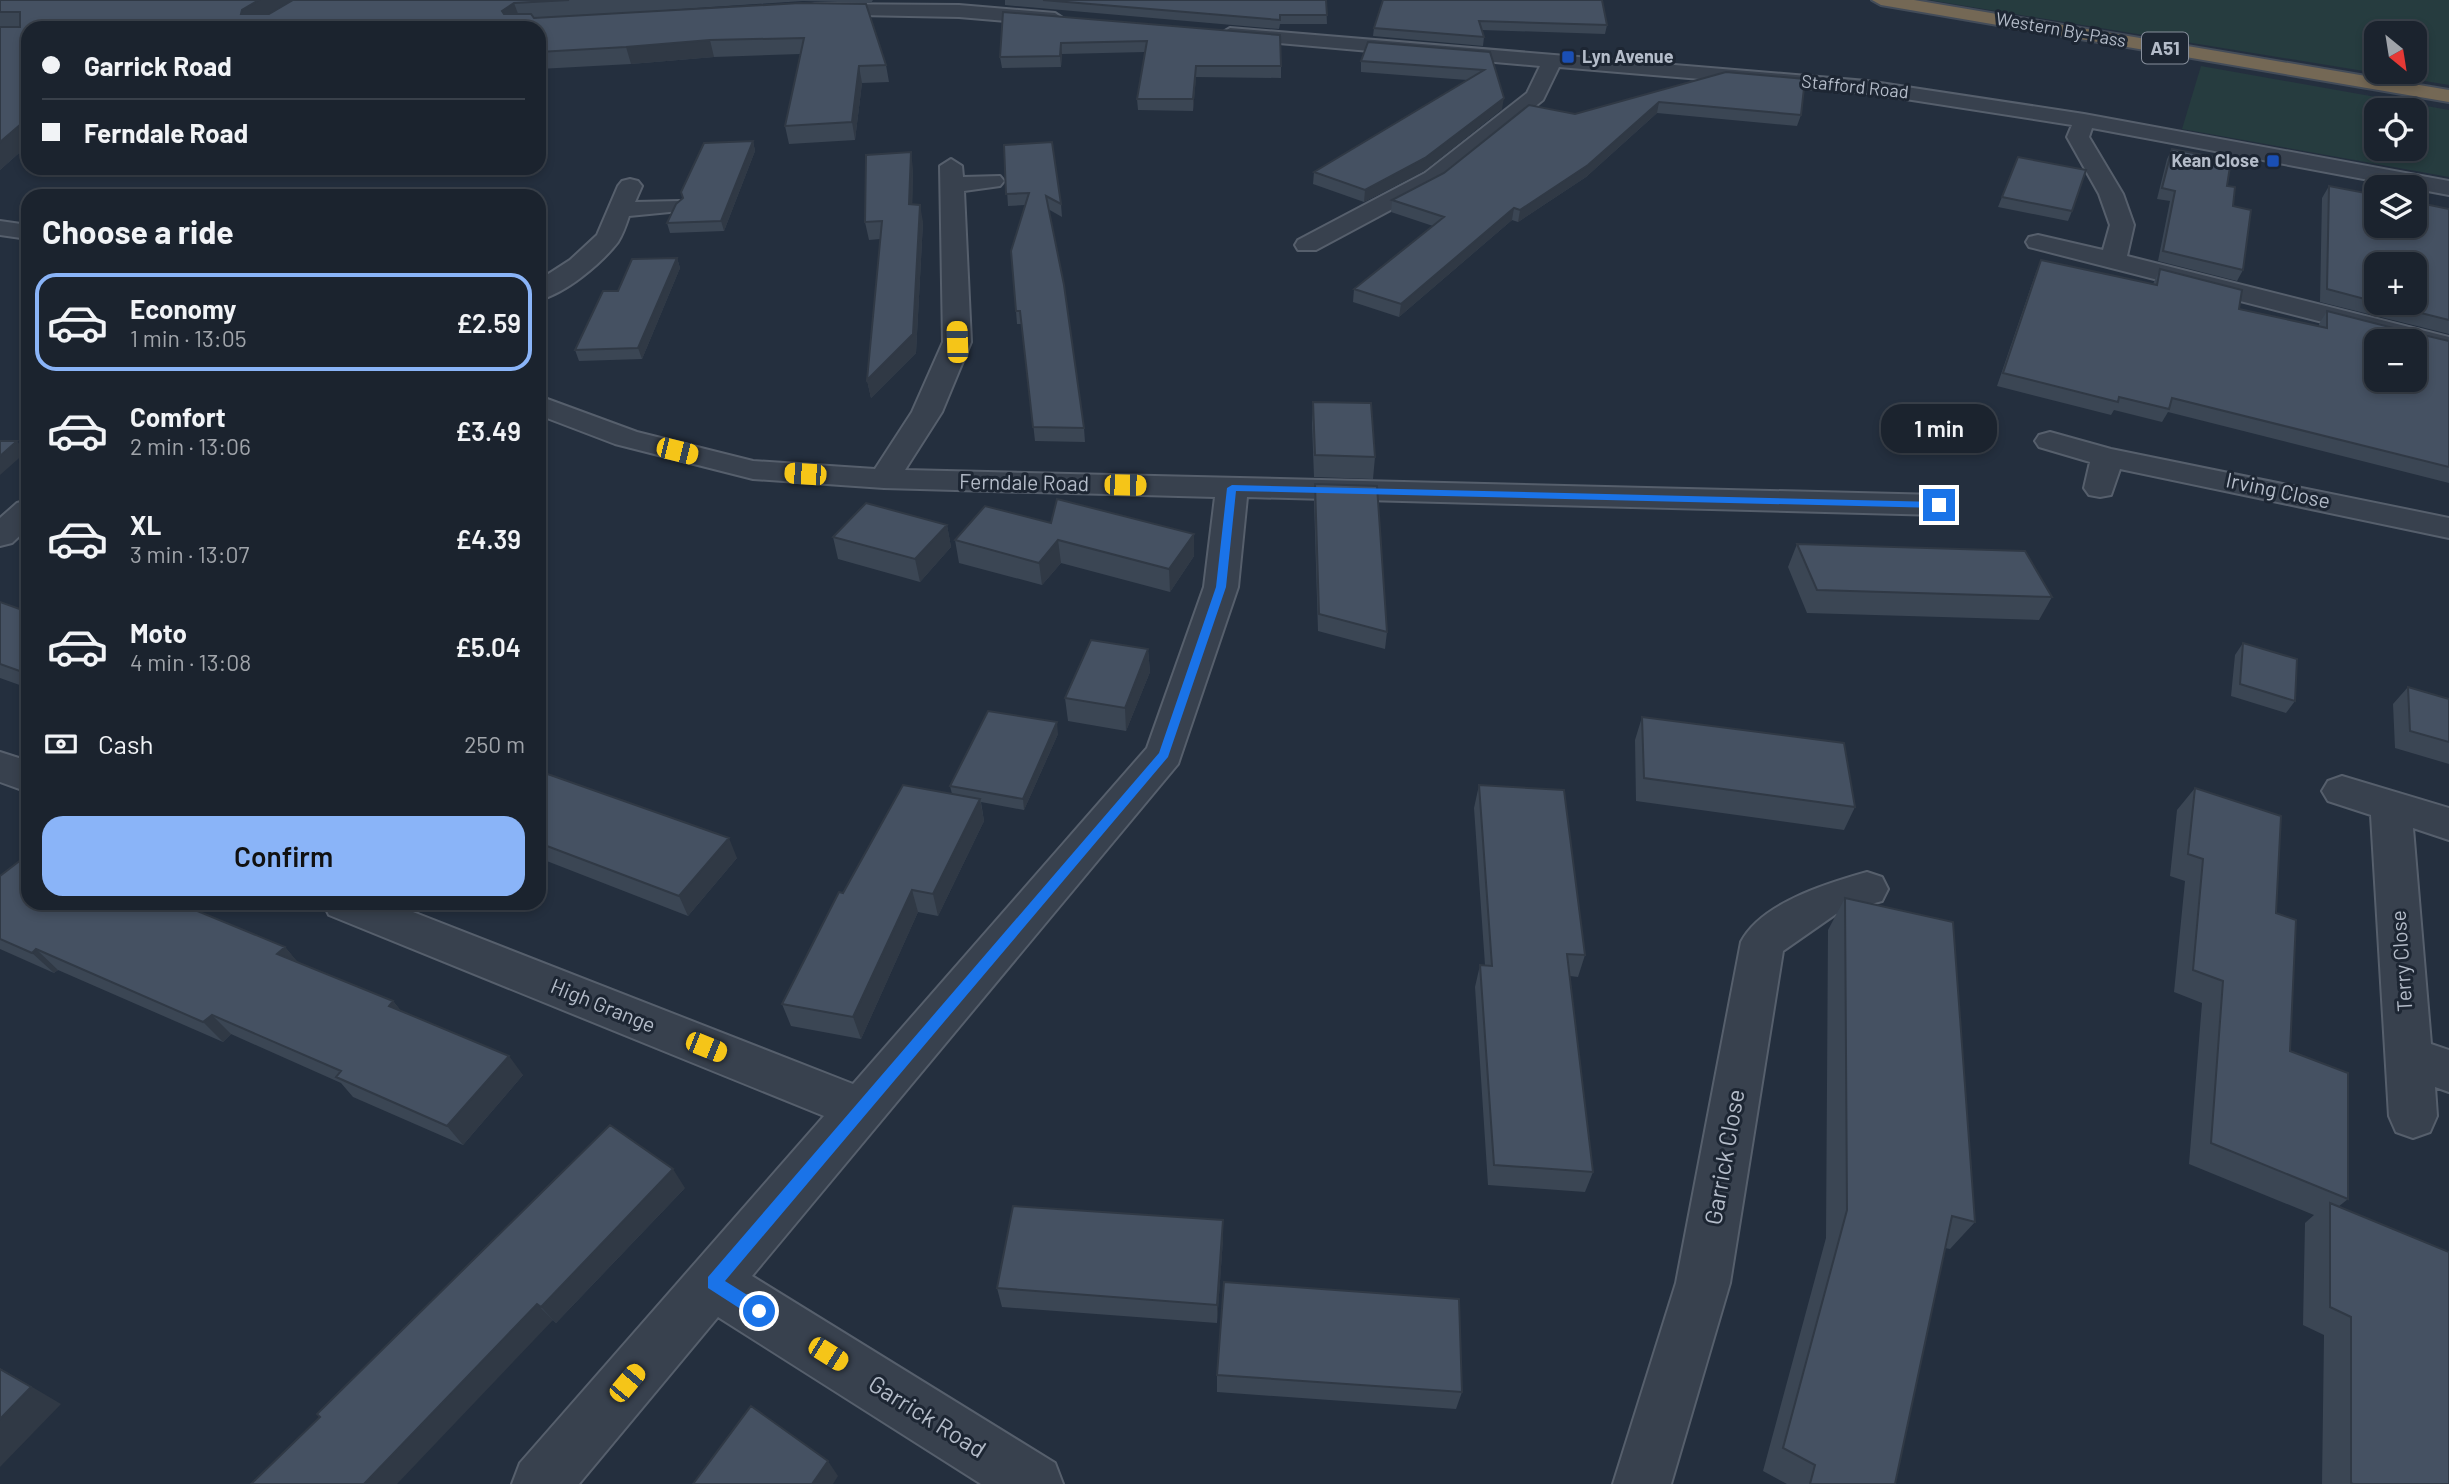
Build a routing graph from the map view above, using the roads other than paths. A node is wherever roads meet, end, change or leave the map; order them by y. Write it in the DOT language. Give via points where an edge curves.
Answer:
graph roads {
  1 [pos="1881,0"];
  2 [pos="923,6"];
  3 [pos="789,11"];
  4 [pos="1075,20"];
  5 [pos="1211,32"];
  6 [pos="1552,61"];
  7 [pos="2449,96"];
  8 [pos="2084,120"];
  9 [pos="992,181"];
  10 [pos="630,186"];
  11 [pos="2449,188"];
  12 [pos="672,206"];
  13 [pos="619,210"];
  14 [pos="0,228"];
  15 [pos="21,231"];
  16 [pos="2038,242"];
  17 [pos="1307,246"];
  18 [pos="2113,260"];
  19 [pos="546,287"];
  20 [pos="2449,345"];
  21 [pos="546,408"];
  22 [pos="2050,440"];
  23 [pos="2107,457"];
  24 [pos="884,479"];
  25 [pos="1232,488"];
  26 [pos="2100,488"];
  27 [pos="1939,505"];
  28 [pos="21,516"];
  29 [pos="2449,528"];
  30 [pos="0,536"];
  31 [pos="0,766"];
  32 [pos="21,774"];
  33 [pos="2342,791"];
  34 [pos="2391,806"];
  35 [pos="2449,824"];
  36 [pos="1867,889"];
  37 [pos="362,910"];
  38 [pos="2429,1064"];
  39 [pos="861,1109"];
  40 [pos="2413,1116"];
  41 [pos="713,1283"];
  42 [pos="541,1484"];
  43 [pos="1034,1484"];
  44 [pos="1642,1484"];
  1 -- 7 [label="highway, Western By-Pass / A51"];
  2 -- 3 [label="street"];
  2 -- 4 [label="street"];
  5 -- 6 [label="street, Stafford Road"];
  6 -- 8 [label="street, Stafford Road" via="1867,87"];
  6 -- 17 [label="street" via="1536,96 1433,178"];
  8 -- 11 [label="street, Stafford Road"];
  8 -- 18 [label="street" via="2078,137 2123,225"];
  9 -- 24 [label="street" via="951,175 957,342 927,412"];
  10 -- 13 [label="street"];
  12 -- 13 [label="street"];
  13 -- 19 [label="street" via="608,238"];
  14 -- 15 [label="street"];
  16 -- 18 [label="street"];
  18 -- 20 [label="street" via="2306,313"];
  21 -- 24 [label="street, Ferndale Road" via="626,438 753,470"];
  22 -- 23 [label="street, Irving Close"];
  23 -- 26 [label="street"];
  23 -- 29 [label="street, Irving Close"];
  24 -- 25 [label="street, Ferndale Road"];
  25 -- 27 [label="street, Ferndale Road"];
  25 -- 39 [label="street" via="1221,587 1164,754"];
  28 -- 30 [label="street"];
  31 -- 32 [label="street"];
  33 -- 34 [label="street"];
  34 -- 35 [label="street"];
  34 -- 38 [label="street, Terry Close"];
  36 -- 44 [label="street, Garrick Close" via="1823,901 1763,942 1703,1283"];
  37 -- 39 [label="street, High Grange"];
  38 -- 40 [label="street, Terry Close"];
  39 -- 41 [label="street"];
  41 -- 42 [label="street"];
  41 -- 43 [label="street, Garrick Road"];
}
